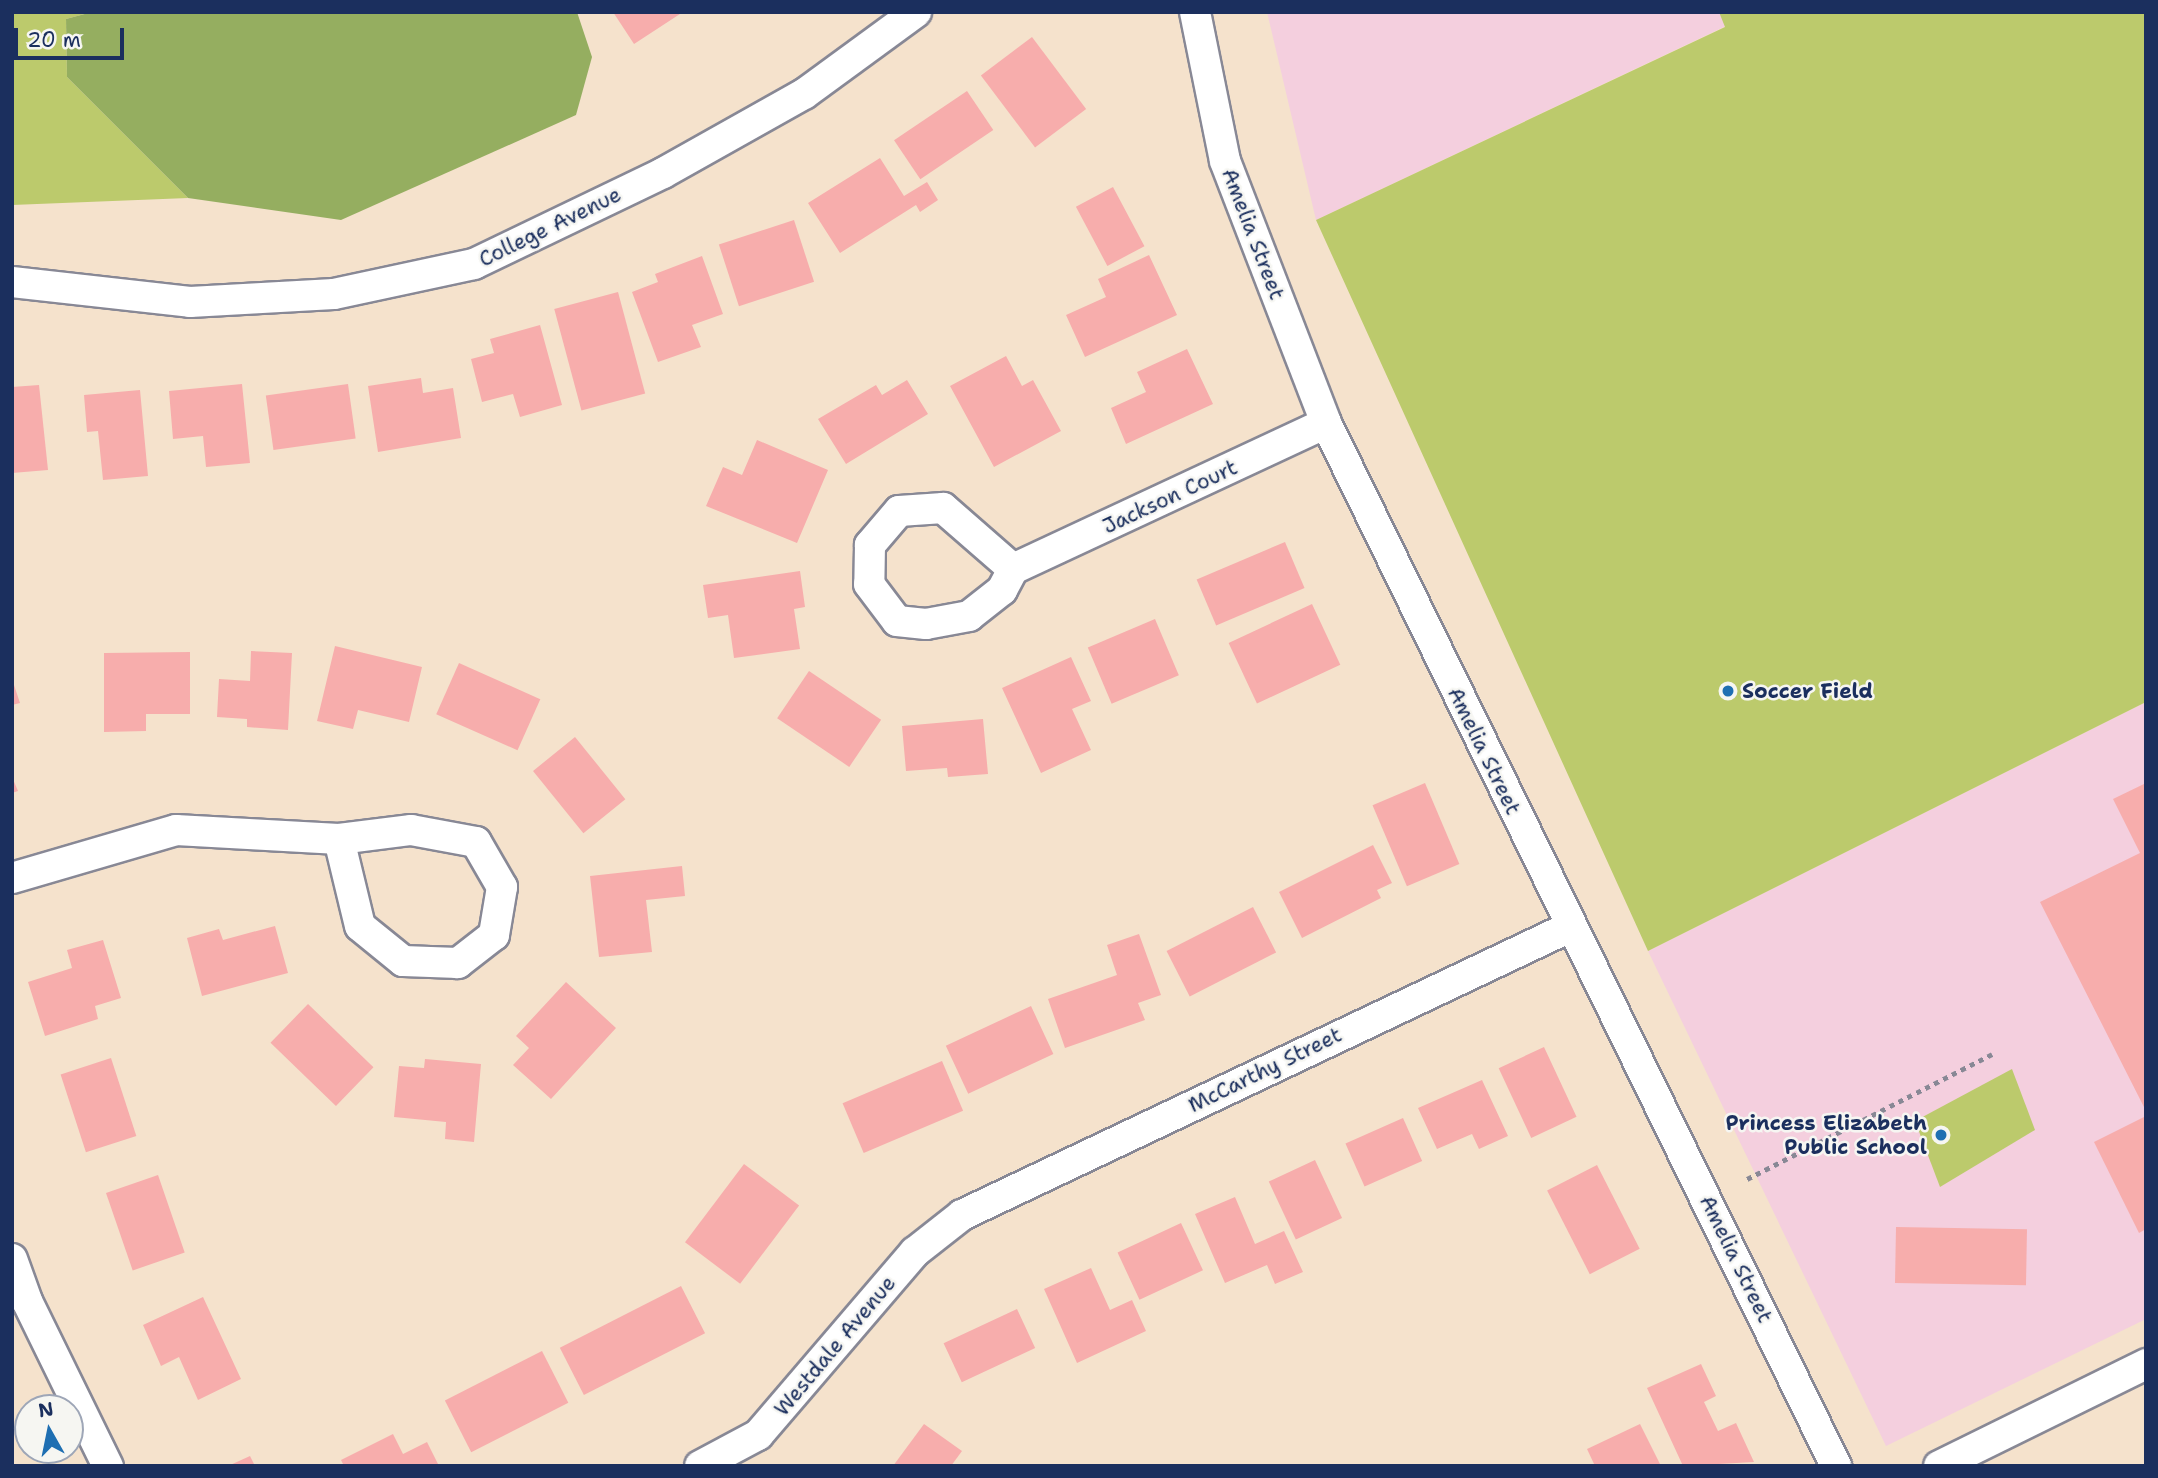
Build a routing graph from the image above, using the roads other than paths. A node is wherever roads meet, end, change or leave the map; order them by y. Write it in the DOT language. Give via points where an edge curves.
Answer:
graph roads {
  1 [pos="916,12"];
  2 [pos="1195,12"];
  3 [pos="12,282"];
  4 [pos="1326,423"];
  5 [pos="1013,569"];
  6 [pos="339,839"];
  7 [pos="12,878"];
  8 [pos="1570,927"];
  9 [pos="962,1215"];
  10 [pos="12,1259"];
  11 [pos="2146,1364"];
  12 [pos="108,1466"];
  13 [pos="700,1466"];
  14 [pos="1836,1466"];
  15 [pos="1939,1466"];
  1 -- 3 [label="street, College Avenue" via="804,94 663,173 474,264 334,293 190,302"];
  2 -- 4 [label="street, Amelia Street" via="1225,161"];
  4 -- 5 [label="street, Jackson Court"];
  4 -- 8 [label="street, Amelia Street"];
  5 -- 5 [label="street, Jackson Court" via="943,508 898,511 870,545 869,584 897,621 926,624 969,616 1002,590"];
  6 -- 6 [label="street" via="360,926 403,961 458,963 494,935 502,887 476,842 411,830"];
  6 -- 7 [label="street" via="176,830"];
  8 -- 9 [label="street, McCarthy Street"];
  8 -- 14 [label="street, Amelia Street"];
  9 -- 13 [label="street, Westdale Avenue" via="915,1252 758,1435"];
  10 -- 12 [label="street" via="27,1301"];
  11 -- 15 [label="street"];
}
